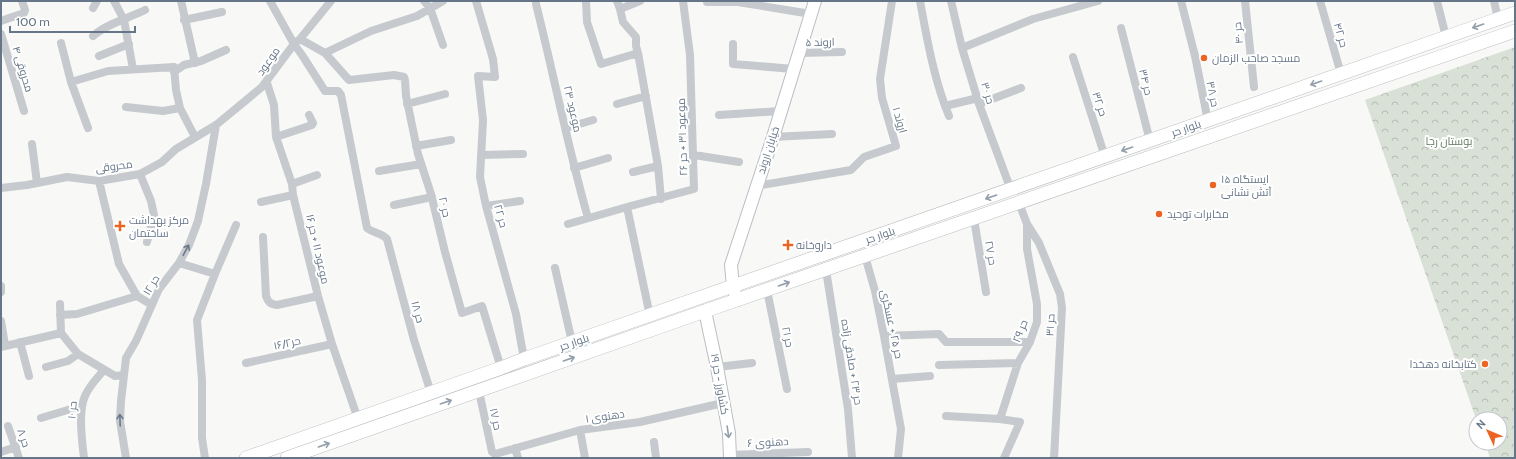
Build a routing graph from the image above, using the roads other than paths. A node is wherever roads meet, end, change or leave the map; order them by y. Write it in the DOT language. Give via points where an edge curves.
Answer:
graph roads {
  1 [pos="22,1"];
  2 [pos="114,1"];
  3 [pos="181,1"];
  4 [pos="270,1"];
  5 [pos="424,1"];
  6 [pos="443,1"];
  7 [pos="476,1"];
  8 [pos="586,1"];
  9 [pos="640,1"];
  10 [pos="683,1"];
  11 [pos="815,1"];
  12 [pos="892,1"];
  13 [pos="920,1"];
  14 [pos="951,1"];
  15 [pos="1098,1"];
  16 [pos="1181,1"];
  17 [pos="1245,1"];
  18 [pos="1320,1"];
  19 [pos="1438,1"];
  20 [pos="1494,1"];
  21 [pos="328,2"];
  22 [pos="707,2"];
  23 [pos="536,4"];
  24 [pos="618,5"];
  25 [pos="430,8"];
  26 [pos="145,10"];
  27 [pos="222,12"];
  28 [pos="1515,13"];
  29 [pos="811,14"];
  30 [pos="1498,19"];
  31 [pos="124,20"];
  32 [pos="184,20"];
  33 [pos="1,21"];
  34 [pos="1121,28"];
  35 [pos="1515,31"];
  36 [pos="1,34"];
  37 [pos="94,36"];
  38 [pos="1446,37"];
  39 [pos="297,42"];
  40 [pos="61,43"];
  41 [pos="129,44"];
  42 [pos="733,44"];
  43 [pos="443,45"];
  44 [pos="962,48"];
  45 [pos="226,50"];
  46 [pos="638,52"];
  47 [pos="842,52"];
  48 [pos="325,53"];
  49 [pos="799,53"];
  50 [pos="99,56"];
  51 [pos="1073,57"];
  52 [pos="195,63"];
  53 [pos="133,69"];
  54 [pos="794,69"];
  55 [pos="174,70"];
  56 [pos="1341,74"];
  57 [pos="71,82"];
  58 [pos="266,83"];
  59 [pos="1254,87"];
  60 [pos="1021,88"];
  61 [pos="445,94"];
  62 [pos="646,96"];
  63 [pos="978,101"];
  64 [pos="408,104"];
  65 [pos="617,104"];
  66 [pos="945,106"];
  67 [pos="126,107"];
  68 [pos="180,108"];
  69 [pos="24,111"];
  70 [pos="780,111"];
  71 [pos="310,115"];
  72 [pos="719,115"];
  73 [pos="949,116"];
  74 [pos="593,120"];
  75 [pos="1208,121"];
  76 [pos="216,125"];
  77 [pos="88,128"];
  78 [pos="566,128"];
  79 [pos="832,134"];
  80 [pos="195,137"];
  81 [pos="276,137"];
  82 [pos="773,137"];
  83 [pos="451,140"];
  84 [pos="1150,141"];
  85 [pos="32,144"];
  86 [pos="416,146"];
  87 [pos="523,154"];
  88 [pos="481,155"];
  89 [pos="694,155"];
  90 [pos="1105,157"];
  91 [pos="608,158"];
  92 [pos="739,162"];
  93 [pos="421,164"];
  94 [pos="658,166"];
  95 [pos="574,168"];
  96 [pos="379,171"];
  97 [pos="633,172"];
  98 [pos="140,174"];
  99 [pos="317,174"];
  100 [pos="99,181"];
  101 [pos="37,183"];
  102 [pos="292,184"];
  103 [pos="756,186"];
  104 [pos="1,188"];
  105 [pos="1011,190"];
  106 [pos="293,195"];
  107 [pos="432,197"];
  108 [pos="661,199"];
  109 [pos="261,202"];
  110 [pos="520,202"];
  111 [pos="1020,203"];
  112 [pos="394,206"];
  113 [pos="486,206"];
  114 [pos="627,207"];
  115 [pos="588,218"];
  116 [pos="974,219"];
  117 [pos="568,224"];
  118 [pos="1027,224"];
  119 [pos="236,225"];
  120 [pos="263,238"];
  121 [pos="147,242"];
  122 [pos="865,256"];
  123 [pos="179,263"];
  124 [pos="555,268"];
  125 [pos="826,270"];
  126 [pos="215,274"];
  127 [pos="1,286"];
  128 [pos="733,286"];
  129 [pos="767,290"];
  130 [pos="1,292"];
  131 [pos="986,292"];
  132 [pos="137,296"];
  133 [pos="318,296"];
  134 [pos="737,300"];
  135 [pos="60,304"];
  136 [pos="152,305"];
  137 [pos="705,311"];
  138 [pos="60,315"];
  139 [pos="650,316"];
  140 [pos="1,321"];
  141 [pos="61,333"];
  142 [pos="884,336"];
  143 [pos="20,342"];
  144 [pos="572,342"];
  145 [pos="1030,342"];
  146 [pos="332,344"];
  147 [pos="3,346"];
  148 [pos="78,354"];
  149 [pos="524,359"];
  150 [pos="246,363"];
  151 [pos="752,363"];
  152 [pos="1018,363"];
  153 [pos="939,365"];
  154 [pos="46,367"];
  155 [pos="717,367"];
  156 [pos="500,368"];
  157 [pos="104,370"];
  158 [pos="123,375"];
  159 [pos="29,376"];
  160 [pos="930,376"];
  161 [pos="892,379"];
  162 [pos="787,389"];
  163 [pos="479,391"];
  164 [pos="431,393"];
  165 [pos="723,402"];
  166 [pos="81,406"];
  167 [pos="946,416"];
  168 [pos="41,418"];
  169 [pos="358,419"];
  170 [pos="1000,419"];
  171 [pos="8,426"];
  172 [pos="580,430"];
  173 [pos="654,442"];
  174 [pos="16,447"];
  175 [pos="515,448"];
  176 [pos="1,452"];
  177 [pos="492,452"];
  178 [pos="808,452"];
  179 [pos="790,455"];
  180 [pos="730,456"];
  181 [pos="19,458"];
  182 [pos="84,458"];
  183 [pos="126,458"];
  184 [pos="205,458"];
  185 [pos="246,458"];
  186 [pos="287,458"];
  187 [pos="518,458"];
  188 [pos="585,458"];
  189 [pos="656,458"];
  190 [pos="852,458"];
  191 [pos="898,458"];
  192 [pos="1004,458"];
  193 [pos="1054,458"];
  1 -- 33 [label="street" via="24,13"];
  2 -- 31 [label="street"];
  3 -- 32 [label="street"];
  4 -- 39 [label="street"];
  5 -- 25 [label="street"];
  6 -- 25 [label="street"];
  7 -- 88 [label="street, حر ۲۲" via="493,60 495,77 478,76 483,120"];
  8 -- 46 [label="street" via="587,22 600,64"];
  9 -- 24 [label="street"];
  10 -- 89 [label="street, موعود ۳۱ + حر ۲۶" via="690,54"];
  11 -- 29 [label="street, خیابان اروند"];
  12 -- 103 [label="street, اروند ۱" via="880,79 882,98 896,146 864,157 851,170"];
  13 -- 66 [label="street"];
  14 -- 44 [label="street, حر ۳۰"];
  15 -- 44 [label="street" via="1033,19"];
  16 -- 75 [label="street, حر ۳۸"];
  17 -- 59 [label="street, حر ۴۰"];
  18 -- 56 [label="street, حر ۴۲"];
  19 -- 38 [label="street"];
  20 -- 30 [label="street"];
  21 -- 39 [label="street, موعود"];
  22 -- 29 [label="street" via="738,2"];
  23 -- 78 [label="street, موعود ۲۳"];
  24 -- 46 [label="street" via="623,22 636,37"];
  25 -- 43 [label="street"];
  25 -- 48 [label="street" via="417,16 371,32"];
  26 -- 31 [label="street"];
  27 -- 32 [label="street"];
  28 -- 30 [label="main road, بلوار حر"];
  29 -- 49 [label="street, خیابان اروند"];
  30 -- 38 [label="main road, بلوار حر, one-way"];
  31 -- 37 [label="street" via="107,26"];
  31 -- 41 [label="street"];
  32 -- 52 [label="street"];
  34 -- 84 [label="street, حر ۳۴"];
  35 -- 111 [label="main road, بلوار حر"];
  36 -- 69 [label="street, محروقی ۴"];
  38 -- 56 [label="main road, بلوار حر"];
  39 -- 48 [label="street"];
  39 -- 58 [label="street, موعود"];
  39 -- 164 [label="street, حر ۱۸" via="302,55 325,91 338,91 340,95 367,228 385,237"];
  40 -- 57 [label="street"];
  41 -- 50 [label="street"];
  41 -- 53 [label="street"];
  42 -- 54 [label="street" via="733,64"];
  44 -- 63 [label="street, حر ۳۰"];
  45 -- 52 [label="street"];
  46 -- 62 [label="street"];
  47 -- 49 [label="street, اروند ۵"];
  48 -- 64 [label="street, حر ۲۰" via="349,80 402,76 405,80"];
  49 -- 54 [label="street, خیابان اروند"];
  51 -- 90 [label="street, حر ۳۲"];
  52 -- 55 [label="street"];
  53 -- 55 [label="street"];
  53 -- 57 [label="street" via="108,71"];
  54 -- 70 [label="street, خیابان اروند"];
  55 -- 68 [label="street"];
  56 -- 75 [label="main road, بلوار حر, one-way"];
  57 -- 77 [label="street"];
  58 -- 76 [label="street, موعود"];
  58 -- 81 [label="street, موعود ۱۱ + حر ۱۶" via="274,105"];
  60 -- 63 [label="street"];
  61 -- 64 [label="street"];
  62 -- 65 [label="street"];
  62 -- 94 [label="street"];
  63 -- 66 [label="street"];
  63 -- 105 [label="street, حر ۳۰"];
  64 -- 86 [label="street, حر ۲۰"];
  66 -- 73 [label="street"];
  67 -- 68 [label="street" via="163,111"];
  68 -- 80 [label="street"];
  70 -- 72 [label="street"];
  70 -- 82 [label="street, خیابان اروند"];
  71 -- 81 [label="street" via="312,125"];
  74 -- 78 [label="street"];
  75 -- 84 [label="main road, بلوار حر"];
  76 -- 80 [label="street, محروقی"];
  123 -- 76 [label="street, حر ۱۲, one-way" via="198,221"];
  78 -- 95 [label="street, موعود ۲۳"];
  79 -- 82 [label="street"];
  80 -- 98 [label="street, محروقی" via="162,162"];
  81 -- 102 [label="street, موعود ۱۱ + حر ۱۶"];
  82 -- 103 [label="street, خیابان اروند"];
  83 -- 86 [label="street"];
  84 -- 90 [label="main road, بلوار حر, one-way"];
  85 -- 101 [label="street"];
  86 -- 93 [label="street, حر ۲۰"];
  87 -- 88 [label="street"];
  88 -- 113 [label="street, حر ۲۲" via="480,177"];
  89 -- 92 [label="street"];
  89 -- 108 [label="street, موعود ۳۱ + حر ۲۶" via="694,189"];
  90 -- 105 [label="main road, بلوار حر"];
  91 -- 95 [label="street"];
  93 -- 96 [label="street"];
  93 -- 107 [label="street, حر ۲۰"];
  94 -- 97 [label="street"];
  94 -- 108 [label="street"];
  95 -- 115 [label="street, موعود ۲۳"];
  98 -- 100 [label="street, محروقی"];
  98 -- 121 [label="street" via="154,215"];
  99 -- 102 [label="street"];
  100 -- 101 [label="street, محروقی" via="67,178"];
  100 -- 132 [label="street" via="119,264"];
  101 -- 104 [label="street, محروقی"];
  102 -- 106 [label="street, موعود ۱۱ + حر ۱۶"];
  103 -- 128 [label="street, خیابان اروند" via="731,265"];
  105 -- 128 [label="main road, بلوار حر, one-way"];
  106 -- 109 [label="street"];
  106 -- 133 [label="street, موعود ۱۱ + حر ۱۶"];
  107 -- 112 [label="street"];
  107 -- 156 [label="street, حر ۲۰" via="444,252 462,313 482,306"];
  108 -- 114 [label="street, موعود ۳۱ + حر ۲۶"];
  110 -- 113 [label="street"];
  111 -- 116 [label="main road, بلوار حر"];
  111 -- 118 [label="street, حر ۳۱"];
  113 -- 149 [label="street, حر ۲۲" via="516,314"];
  114 -- 115 [label="street, موعود ۳۱ + حر ۲۶"];
  114 -- 139 [label="street"];
  115 -- 117 [label="street, موعود ۳۱ + حر ۲۶"];
  116 -- 122 [label="main road, بلوار حر"];
  116 -- 131 [label="street, حر ۲۷"];
  118 -- 145 [label="street, حر ۲۹" via="1027,249 1037,304 1037,322"];
  118 -- 193 [label="street, حر ۳۱" via="1039,243 1060,294 1062,308"];
  119 -- 126 [label="street"];
  120 -- 133 [label="street" via="267,300 277,305"];
  122 -- 125 [label="main road, بلوار حر"];
  122 -- 142 [label="street, حر ۲۵ + عسگری"];
  123 -- 126 [label="street"];
  123 -- 136 [label="street, حر ۱۲" via="159,288"];
  124 -- 144 [label="street"];
  129 -- 125 [label="main road, بلوار حر, one-way"];
  125 -- 190 [label="street, حر ۲۳ + صادقی زاده" via="848,409"];
  126 -- 184 [label="street" via="198,320"];
  127 -- 130 [label="street"];
  128 -- 134 [label="street, خیابان اروند"];
  128 -- 139 [label="main road, بلوار حر"];
  129 -- 134 [label="main road, بلوار حر"];
  129 -- 162 [label="street, حر ۲۱"];
  132 -- 136 [label="street"];
  132 -- 138 [label="street" via="77,314"];
  133 -- 146 [label="street, موعود ۱۱ + حر ۱۶"];
  134 -- 137 [label="main road, بلوار حر"];
  135 -- 138 [label="street"];
  136 -- 158 [label="street, حر ۱۲" via="126,358"];
  137 -- 155 [label="street, کشاورز - حر ۱۹"];
  163 -- 137 [label="main road, بلوار حر, one-way"];
  138 -- 141 [label="street"];
  139 -- 144 [label="main road, بلوار حر"];
  140 -- 147 [label="street"];
  141 -- 143 [label="street"];
  141 -- 148 [label="street"];
  142 -- 145 [label="street" via="939,334 946,342"];
  142 -- 161 [label="street, حر ۲۵ + عسگری"];
  143 -- 147 [label="street"];
  143 -- 159 [label="street"];
  144 -- 149 [label="main road, بلوار حر"];
  145 -- 152 [label="street, حر ۲۹"];
  146 -- 150 [label="street, حر۱۶/۲"];
  146 -- 169 [label="street, موعود ۱۱ + حر ۱۶"];
  148 -- 154 [label="street" via="68,361"];
  148 -- 157 [label="street"];
  149 -- 156 [label="main road, بلوار حر"];
  151 -- 155 [label="street"];
  152 -- 153 [label="street"];
  152 -- 170 [label="street, حر ۲۹"];
  155 -- 165 [label="street, کشاورز - حر ۱۹"];
  156 -- 164 [label="main road, بلوار حر"];
  157 -- 158 [label="street" via="115,376"];
  157 -- 166 [label="street, حر ۱۰" via="85,394"];
  183 -- 158 [label="street, حر ۱۲, one-way" via="120,421"];
  160 -- 161 [label="street"];
  161 -- 191 [label="street, حر ۲۵ + عسگری" via="901,429"];
  163 -- 177 [label="street, حر ۱۷"];
  186 -- 163 [label="main road, بلوار حر, one-way"];
  164 -- 169 [label="main road, بلوار حر"];
  165 -- 172 [label="street, دهنوی ۱" via="640,422"];
  165 -- 180 [label="street, کشاورز - حر ۱۹, one-way"];
  166 -- 168 [label="street"];
  166 -- 182 [label="street, حر ۱۰"];
  167 -- 170 [label="street"];
  169 -- 185 [label="main road, بلوار حر"];
  170 -- 192 [label="street" via="1020,423"];
  171 -- 174 [label="street, حر ۸"];
  172 -- 175 [label="street, دهنوی ۱"];
  172 -- 188 [label="street"];
  173 -- 189 [label="street"];
  174 -- 176 [label="street"];
  174 -- 181 [label="street, حر ۸"];
  175 -- 177 [label="street, دهنوی ۱" via="495,454"];
  175 -- 187 [label="street"];
  178 -- 179 [label="street, دهنوی ۶"];
  179 -- 180 [label="street, دهنوی ۶"];
}
